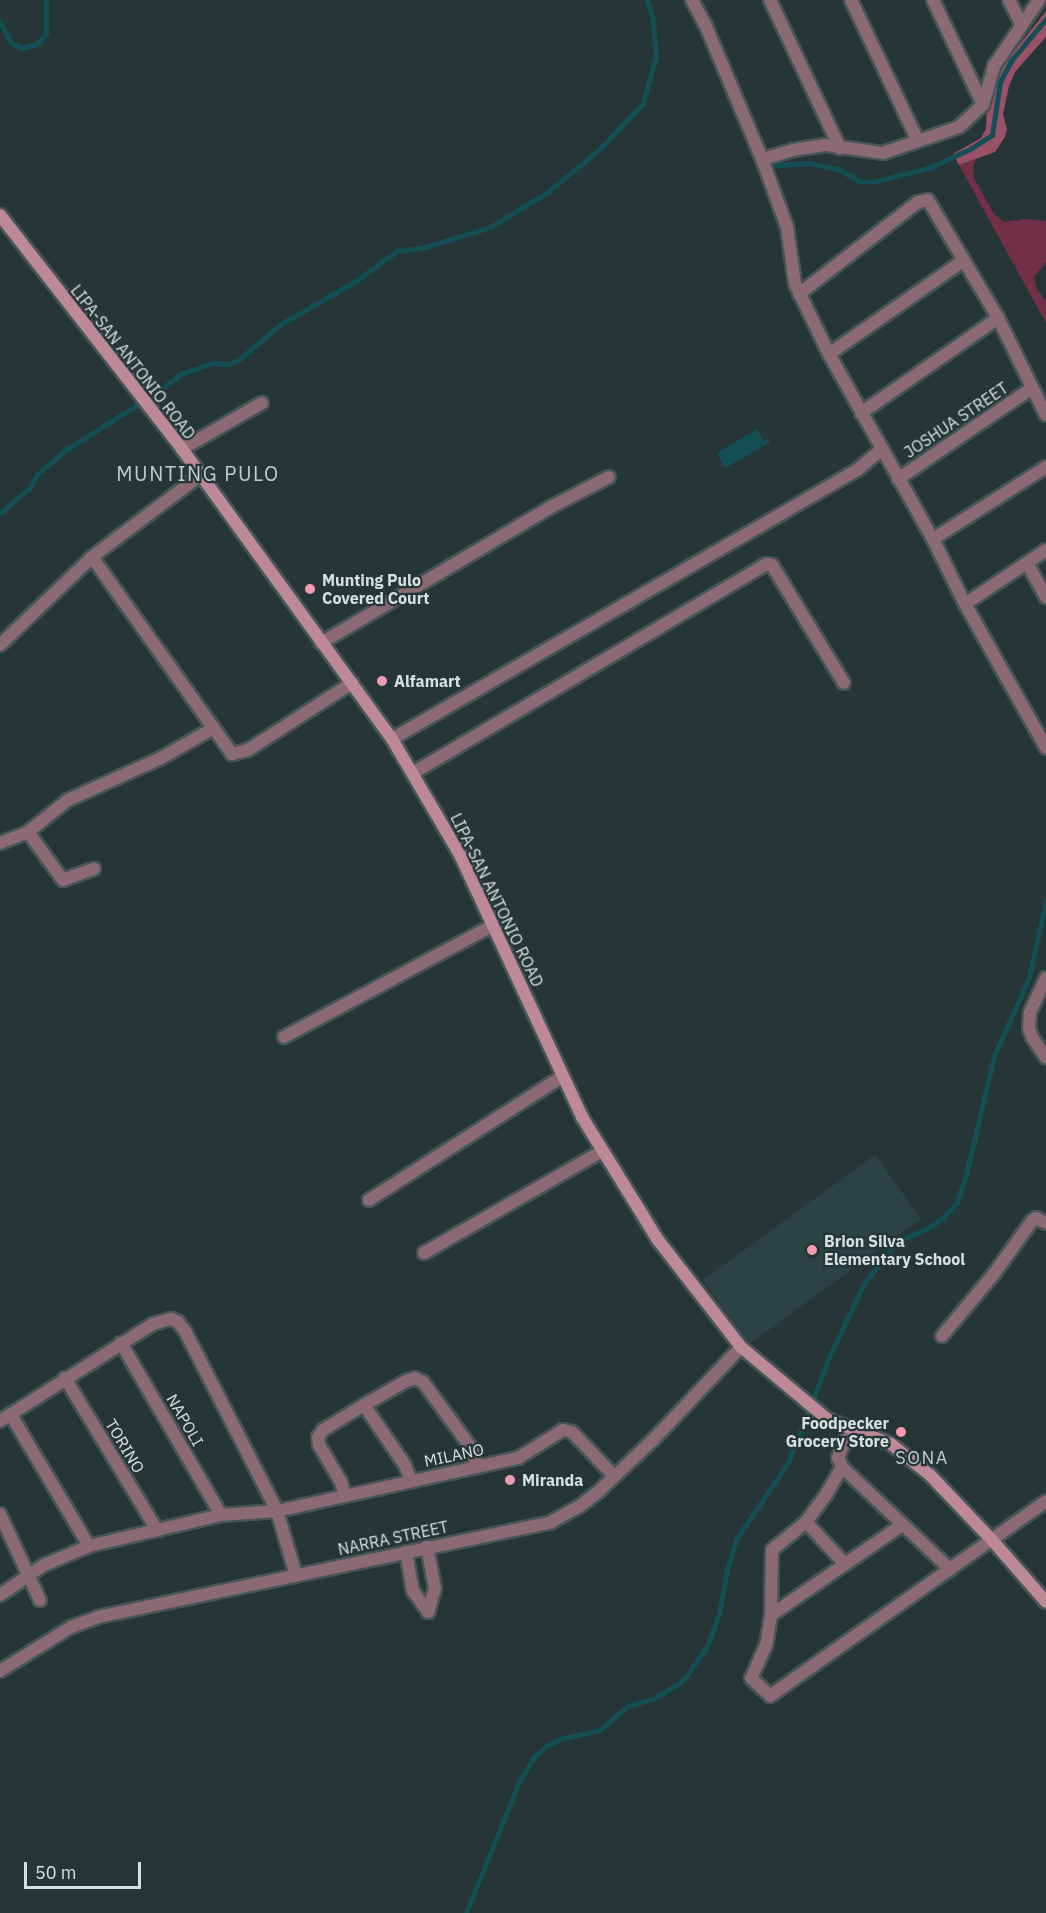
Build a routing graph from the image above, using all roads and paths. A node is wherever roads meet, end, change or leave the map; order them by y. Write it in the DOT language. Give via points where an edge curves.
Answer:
graph roads {
  1 [pos="692,0"];
  2 [pos="770,0"];
  3 [pos="851,0"];
  4 [pos="933,0"];
  5 [pos="1009,0"];
  6 [pos="1038,0"];
  7 [pos="1020,24"];
  8 [pos="983,105"];
  9 [pos="918,141"];
  10 [pos="840,148"];
  11 [pos="762,159"];
  12 [pos="0,215"];
  13 [pos="963,261"];
  14 [pos="799,294"];
  15 [pos="998,318"];
  16 [pos="829,354"];
  17 [pos="1032,388"];
  18 [pos="262,403"];
  19 [pos="861,413"];
  20 [pos="1046,415"];
  21 [pos="182,449"];
  22 [pos="882,449"];
  23 [pos="1046,467"];
  24 [pos="199,476"];
  25 [pos="609,477"];
  26 [pos="898,479"];
  27 [pos="933,539"];
  28 [pos="1046,550"];
  29 [pos="92,557"];
  30 [pos="1028,563"];
  31 [pos="1046,597"];
  32 [pos="964,604"];
  33 [pos="321,643"];
  34 [pos="0,645"];
  35 [pos="352,683"];
  36 [pos="844,683"];
  37 [pos="213,729"];
  38 [pos="392,739"];
  39 [pos="1046,748"];
  40 [pos="413,773"];
  41 [pos="28,832"];
  42 [pos="0,843"];
  43 [pos="94,869"];
  44 [pos="492,926"];
  45 [pos="1046,978"];
  46 [pos="284,1037"];
  47 [pos="1046,1058"];
  48 [pos="563,1076"];
  49 [pos="602,1151"];
  50 [pos="369,1200"];
  51 [pos="1046,1223"];
  52 [pos="424,1253"];
  53 [pos="942,1336"];
  54 [pos="121,1343"];
  55 [pos="741,1347"];
  56 [pos="65,1378"];
  57 [pos="364,1405"];
  58 [pos="6,1418"];
  59 [pos="850,1428"];
  60 [pos="477,1467"];
  61 [pos="842,1467"];
  62 [pos="614,1476"];
  63 [pos="411,1481"];
  64 [pos="345,1496"];
  65 [pos="1046,1501"];
  66 [pos="277,1511"];
  67 [pos="221,1515"];
  68 [pos="1,1517"];
  69 [pos="806,1522"];
  70 [pos="902,1525"];
  71 [pos="157,1530"];
  72 [pos="992,1540"];
  73 [pos="89,1546"];
  74 [pos="427,1548"];
  75 [pos="406,1552"];
  76 [pos="844,1563"];
  77 [pos="950,1569"];
  78 [pos="296,1575"];
  79 [pos="27,1577"];
  80 [pos="0,1595"];
  81 [pos="40,1600"];
  82 [pos="1046,1602"];
  83 [pos="771,1615"];
  84 [pos="0,1671"];
  1 -- 11 [label="street"];
  2 -- 10 [label="street"];
  3 -- 9 [label="street"];
  4 -- 8 [label="street"];
  5 -- 7 [label="street"];
  6 -- 7 [label="street"];
  7 -- 8 [label="street" via="994,66"];
  8 -- 9 [label="street" via="959,127"];
  9 -- 10 [label="street" via="883,153"];
  10 -- 11 [label="street" via="816,146"];
  11 -- 14 [label="street" via="787,227"];
  12 -- 21 [label="main road, LIPA-SAN ANTONIO ROAD"];
  13 -- 14 [label="street" via="925,200"];
  13 -- 15 [label="street"];
  13 -- 16 [label="street"];
  14 -- 16 [label="street"];
  15 -- 17 [label="street"];
  15 -- 19 [label="street"];
  16 -- 19 [label="street"];
  17 -- 20 [label="street"];
  17 -- 26 [label="street, JOSHUA STREET"];
  18 -- 21 [label="street"];
  19 -- 22 [label="street"];
  21 -- 24 [label="main road, LIPA-SAN ANTONIO ROAD"];
  22 -- 26 [label="street"];
  22 -- 38 [label="street" via="857,470"];
  23 -- 27 [label="street"];
  24 -- 29 [label="street"];
  24 -- 33 [label="main road, LIPA-SAN ANTONIO ROAD"];
  25 -- 33 [label="street"];
  26 -- 27 [label="street"];
  27 -- 32 [label="street"];
  28 -- 30 [label="street"];
  29 -- 34 [label="street"];
  29 -- 37 [label="street"];
  30 -- 31 [label="street"];
  30 -- 32 [label="street"];
  32 -- 39 [label="street"];
  33 -- 35 [label="main road, LIPA-SAN ANTONIO ROAD"];
  35 -- 37 [label="street" via="248,750 232,754"];
  35 -- 38 [label="main road, LIPA-SAN ANTONIO ROAD"];
  36 -- 40 [label="street" via="772,565 766,564"];
  37 -- 41 [label="street" via="162,758 68,800"];
  38 -- 40 [label="main road, LIPA-SAN ANTONIO ROAD"];
  40 -- 44 [label="main road, LIPA-SAN ANTONIO ROAD" via="460,855"];
  41 -- 42 [label="street"];
  41 -- 43 [label="street" via="63,880"];
  44 -- 46 [label="street"];
  44 -- 48 [label="main road, LIPA-SAN ANTONIO ROAD"];
  45 -- 47 [label="street" via="1030,1013 1029,1028"];
  48 -- 49 [label="main road, LIPA-SAN ANTONIO ROAD"];
  48 -- 50 [label="street"];
  49 -- 52 [label="street"];
  49 -- 55 [label="main road, LIPA-SAN ANTONIO ROAD" via="658,1240"];
  51 -- 53 [label="street" via="1036,1218 1032,1221"];
  54 -- 56 [label="street"];
  54 -- 66 [label="street" via="162,1320 171,1318 178,1322"];
  54 -- 67 [label="street, NAPOLI"];
  55 -- 59 [label="main road, LIPA-SAN ANTONIO ROAD" via="827,1419"];
  55 -- 62 [label="street, NARRA STREET"];
  56 -- 58 [label="street"];
  56 -- 71 [label="street, TORINO"];
  57 -- 60 [label="street" via="406,1381 415,1378 423,1382 472,1449"];
  57 -- 63 [label="street" via="405,1465"];
  57 -- 64 [label="street" via="318,1437"];
  58 -- 73 [label="street"];
  59 -- 61 [label="street" via="838,1458"];
  59 -- 72 [label="main road, LIPA-SAN ANTONIO ROAD" via="891,1444 930,1474"];
  60 -- 62 [label="street, MILANO" via="518,1458 567,1429"];
  60 -- 63 [label="street, MILANO"];
  61 -- 69 [label="street"];
  61 -- 70 [label="street"];
  62 -- 74 [label="street, NARRA STREET" via="580,1506 550,1522"];
  63 -- 64 [label="street, MILANO"];
  64 -- 66 [label="street, MILANO"];
  65 -- 72 [label="street"];
  66 -- 67 [label="street, MILANO"];
  66 -- 78 [label="street"];
  67 -- 71 [label="street, MILANO"];
  68 -- 79 [label="street"];
  69 -- 76 [label="street"];
  69 -- 83 [label="street" via="772,1550"];
  70 -- 76 [label="street"];
  70 -- 77 [label="street"];
  71 -- 73 [label="street, MILANO"];
  72 -- 77 [label="street"];
  72 -- 82 [label="main road, LIPA-SAN ANTONIO ROAD"];
  73 -- 79 [label="street, MILANO" via="44,1565"];
  74 -- 75 [label="street, NARRA STREET"];
  74 -- 75 [label="street" via="435,1588 429,1612 413,1591"];
  75 -- 78 [label="street, NARRA STREET"];
  76 -- 83 [label="street"];
  77 -- 83 [label="street" via="770,1696 751,1678 766,1645"];
  78 -- 84 [label="street, NARRA STREET" via="82,1622"];
  79 -- 80 [label="street, MILANO"];
  79 -- 81 [label="street"];
}
